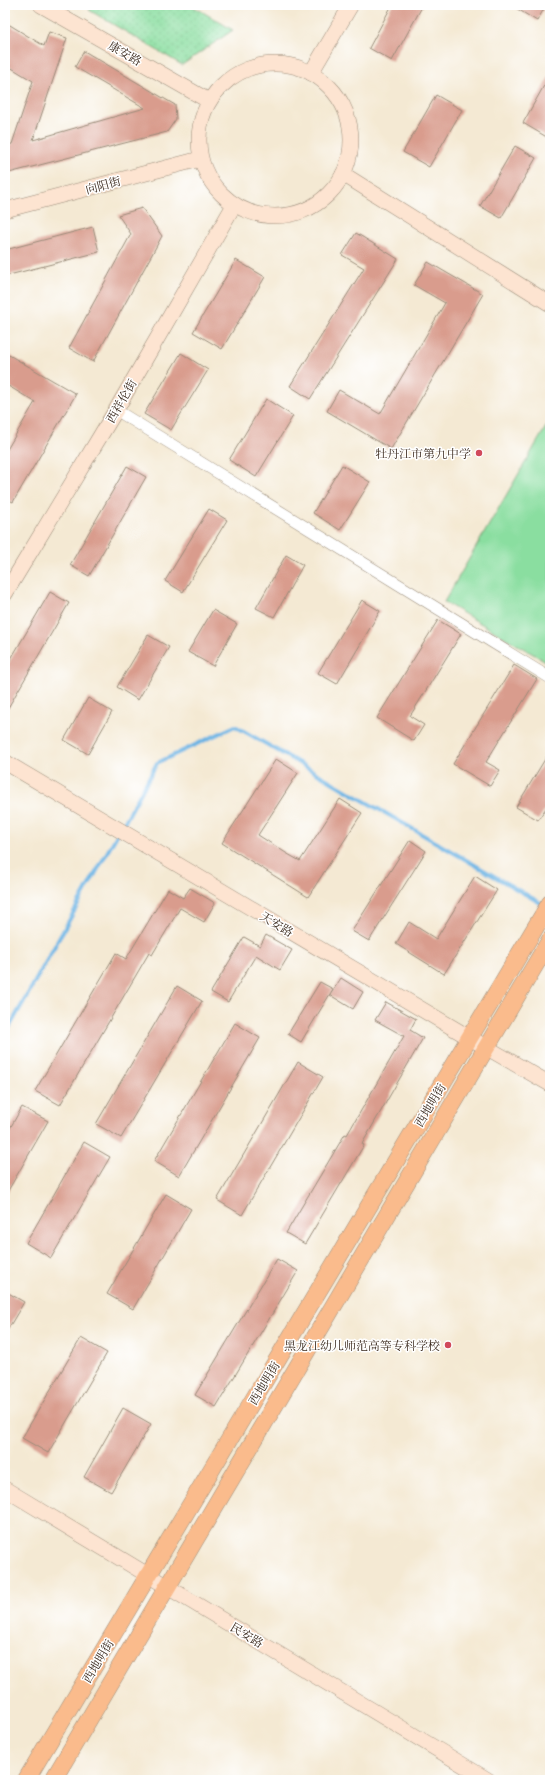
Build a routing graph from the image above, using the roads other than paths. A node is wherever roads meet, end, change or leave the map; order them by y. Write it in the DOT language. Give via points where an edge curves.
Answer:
graph roads {
  1 [pos="41,5"];
  2 [pos="351,5"];
  3 [pos="311,73"];
  4 [pos="209,101"];
  5 [pos="200,159"];
  6 [pos="343,174"];
  7 [pos="234,205"];
  8 [pos="5,210"];
  9 [pos="550,304"];
  10 [pos="116,410"];
  11 [pos="5,594"];
  12 [pos="550,678"];
  13 [pos="5,762"];
  14 [pos="550,903"];
  15 [pos="550,940"];
  16 [pos="470,1038"];
  17 [pos="487,1047"];
  18 [pos="550,1084"];
  19 [pos="5,1489"];
  20 [pos="149,1576"];
  21 [pos="167,1587"];
  22 [pos="26,1780"];
  23 [pos="53,1780"];
  24 [pos="488,1780"];
  1 -- 4 [label="street, 康安路"];
  2 -- 3 [label="street"];
  3 -- 4 [label="street" via="289,66 266,65 244,71 224,83"];
  3 -- 6 [label="street" via="330,87 343,106 350,128 350,152"];
  4 -- 5 [label="street" via="201,120 198,139"];
  5 -- 7 [label="street" via="219,193"];
  5 -- 8 [label="street, 向阳街"];
  6 -- 7 [label="street" via="328,194 308,209 301,211 283,216 258,215"];
  6 -- 9 [label="street"];
  7 -- 10 [label="street, 西祥伦街"];
  10 -- 11 [label="street, 西祥伦街"];
  10 -- 12 [label="street"];
  13 -- 16 [label="street, 天安路"];
  14 -- 16 [label="main road, 西地明街"];
  15 -- 17 [label="main road, 西地明街"];
  16 -- 17 [label="street, 天安路"];
  16 -- 20 [label="main road, 西地明街"];
  17 -- 18 [label="street, 天安路"];
  17 -- 21 [label="main road, 西地明街"];
  19 -- 20 [label="street, 民安路"];
  20 -- 21 [label="street, 民安路"];
  20 -- 22 [label="main road, 西地明街"];
  21 -- 23 [label="main road, 西地明街"];
  21 -- 24 [label="street, 民安路"];
}
